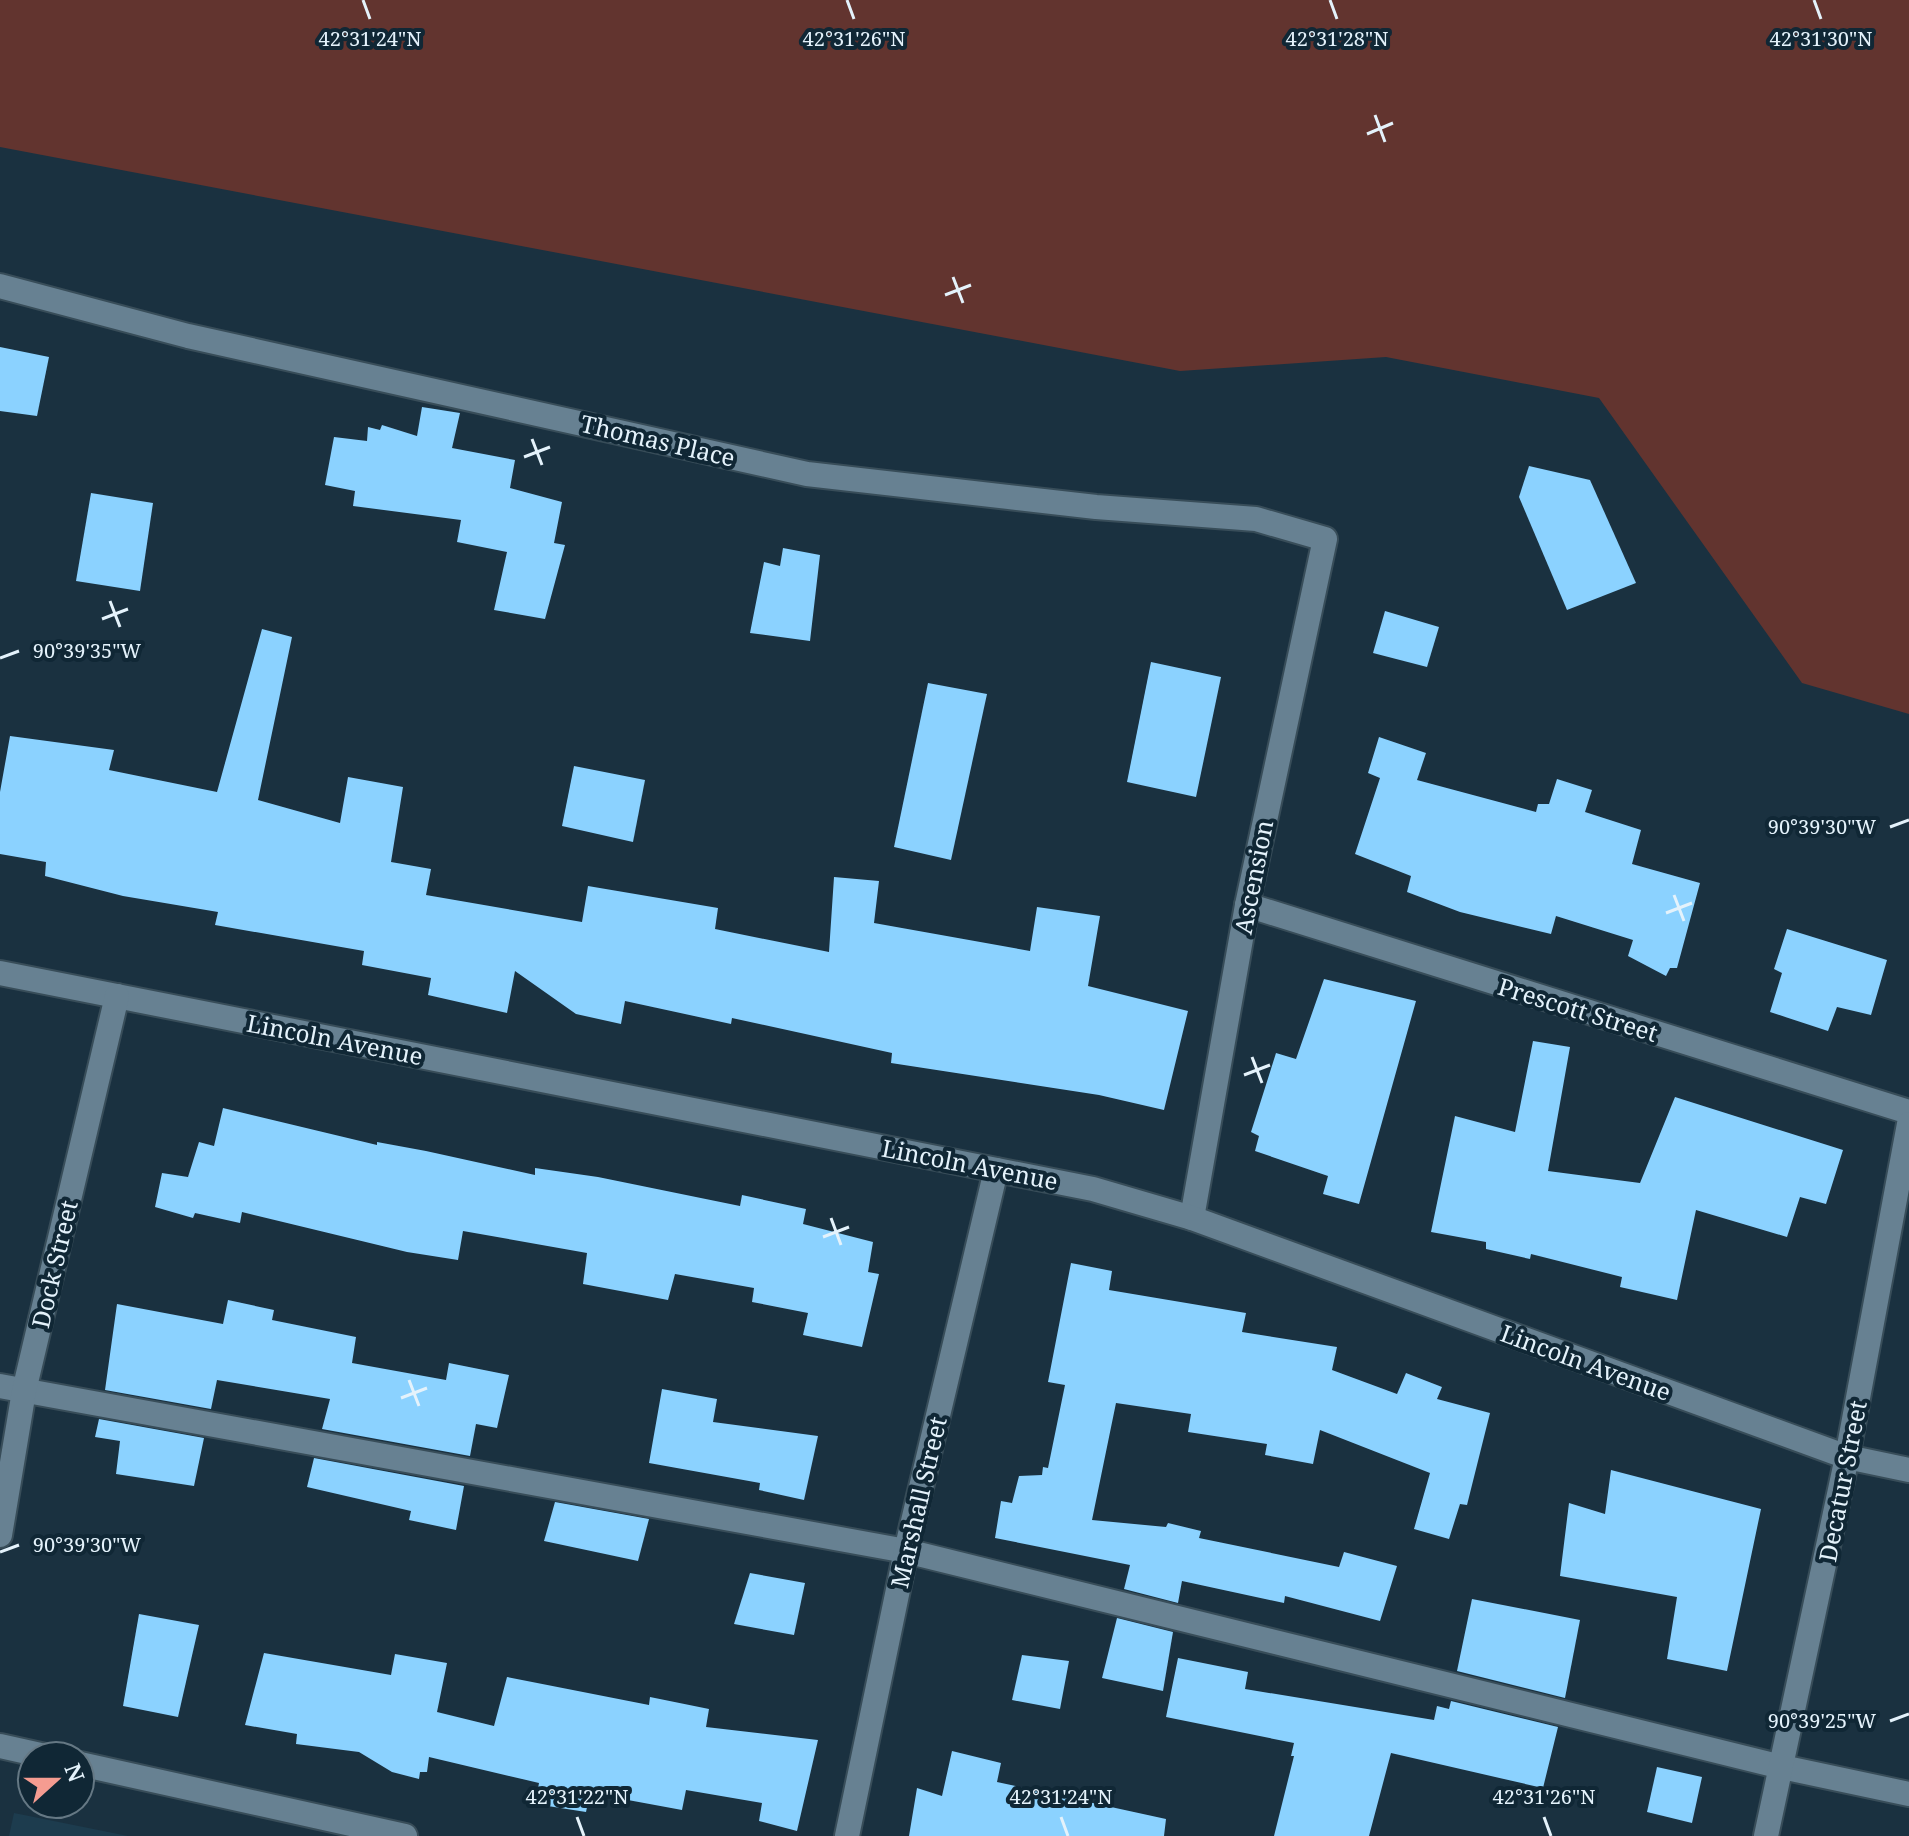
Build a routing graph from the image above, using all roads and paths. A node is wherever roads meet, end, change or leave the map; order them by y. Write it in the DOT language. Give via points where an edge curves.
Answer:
graph roads {
  1 [pos="0,286"];
  2 [pos="1325,539"];
  3 [pos="1247,905"];
  4 [pos="0,973"];
  5 [pos="117,996"];
  6 [pos="1909,1112"];
  7 [pos="1909,1124"];
  8 [pos="996,1170"];
  9 [pos="1192,1218"];
  10 [pos="0,1386"];
  11 [pos="24,1391"];
  12 [pos="1847,1457"];
  13 [pos="1909,1470"];
  14 [pos="0,1535"];
  15 [pos="906,1551"];
  16 [pos="1782,1767"];
  17 [pos="96,1768"];
  18 [pos="1909,1794"];
  19 [pos="405,1836"];
  20 [pos="847,1836"];
  21 [pos="1766,1836"];
  1 -- 2 [label="street, Thomas Place" via="188,336 807,474 1096,507 1256,519"];
  2 -- 3 [label="street, Ascension"];
  3 -- 6 [label="street, Prescott Street"];
  3 -- 9 [label="street, Ascension"];
  4 -- 5 [label="street, Lincoln Avenue"];
  5 -- 8 [label="street, Lincoln Avenue"];
  5 -- 11 [label="street, Dock Street"];
  7 -- 12 [label="street, Decatur Street"];
  8 -- 9 [label="street, Lincoln Avenue" via="1093,1189"];
  8 -- 15 [label="street, Marshall Street"];
  9 -- 12 [label="street, Lincoln Avenue"];
  10 -- 11 [label="street"];
  11 -- 14 [label="street, Dock Street"];
  11 -- 15 [label="street"];
  12 -- 13 [label="street, Lincoln Avenue"];
  12 -- 16 [label="street, Decatur Street"];
  15 -- 16 [label="street"];
  15 -- 20 [label="street, Marshall Street"];
  16 -- 18 [label="street"];
  16 -- 21 [label="street, Decatur Street"];
  17 -- 19 [label="street"];
}
